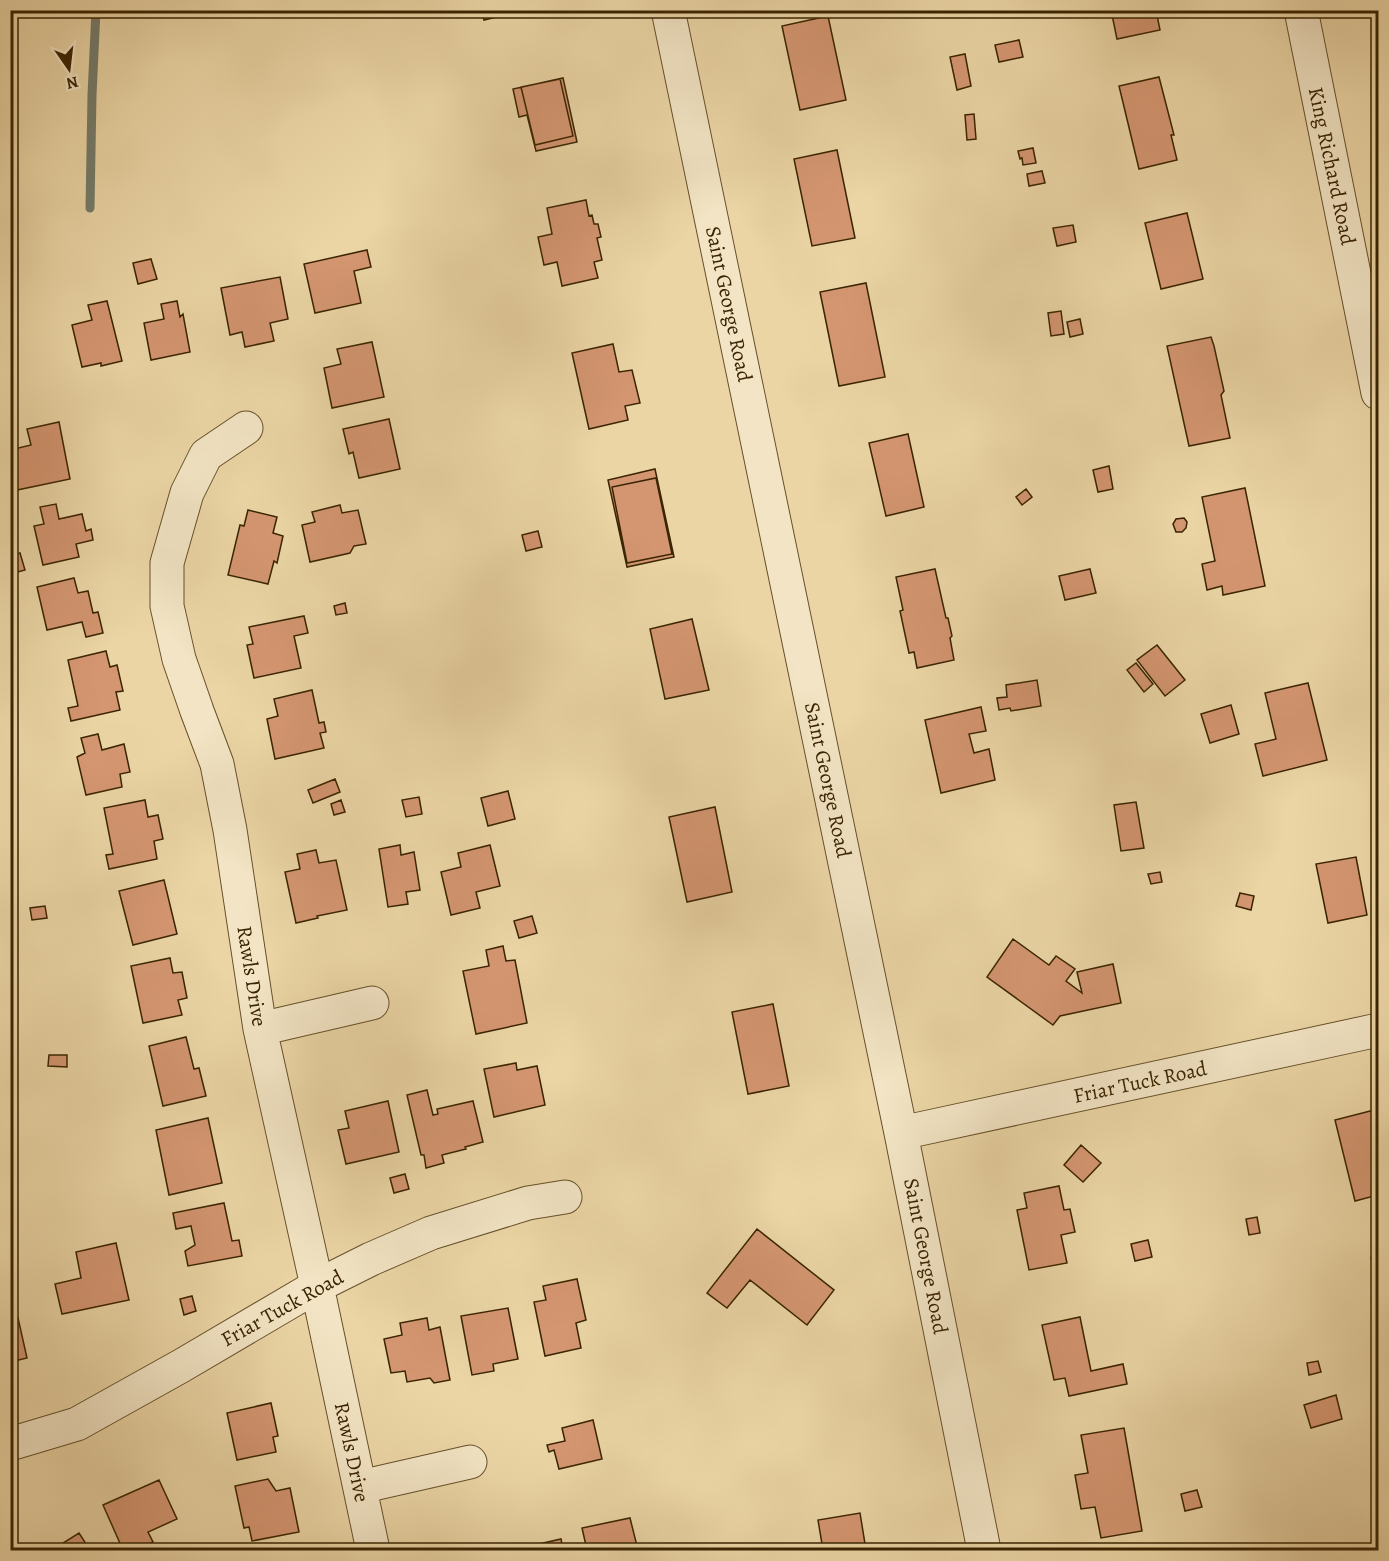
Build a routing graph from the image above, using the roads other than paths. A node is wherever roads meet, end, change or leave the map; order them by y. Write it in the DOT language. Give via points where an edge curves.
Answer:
graph roads {
  1 [pos="668,10"];
  2 [pos="1300,10"];
  3 [pos="1378,393"];
  4 [pos="246,428"];
  5 [pos="372,1003"];
  6 [pos="260,1029"];
  7 [pos="1378,1030"];
  8 [pos="901,1133"];
  9 [pos="565,1197"];
  10 [pos="317,1286"];
  11 [pos="10,1444"];
  12 [pos="471,1462"];
  13 [pos="360,1487"];
  14 [pos="373,1551"];
  15 [pos="984,1551"];
  1 -- 8 [label="street, Saint George Road"];
  2 -- 3 [label="street, King Richard Road"];
  4 -- 6 [label="street, Rawls Drive" via="206,455 187,493 167,563 167,606 179,659 218,764"];
  5 -- 6 [label="street"];
  6 -- 10 [label="street, Rawls Drive"];
  7 -- 8 [label="street, Friar Tuck Road"];
  8 -- 15 [label="street, Saint George Road"];
  9 -- 10 [label="street, Friar Tuck Road" via="528,1203 431,1233"];
  10 -- 11 [label="street, Friar Tuck Road" via="77,1424"];
  10 -- 13 [label="street, Rawls Drive"];
  12 -- 13 [label="street"];
  13 -- 14 [label="street, Rawls Drive"];
}
